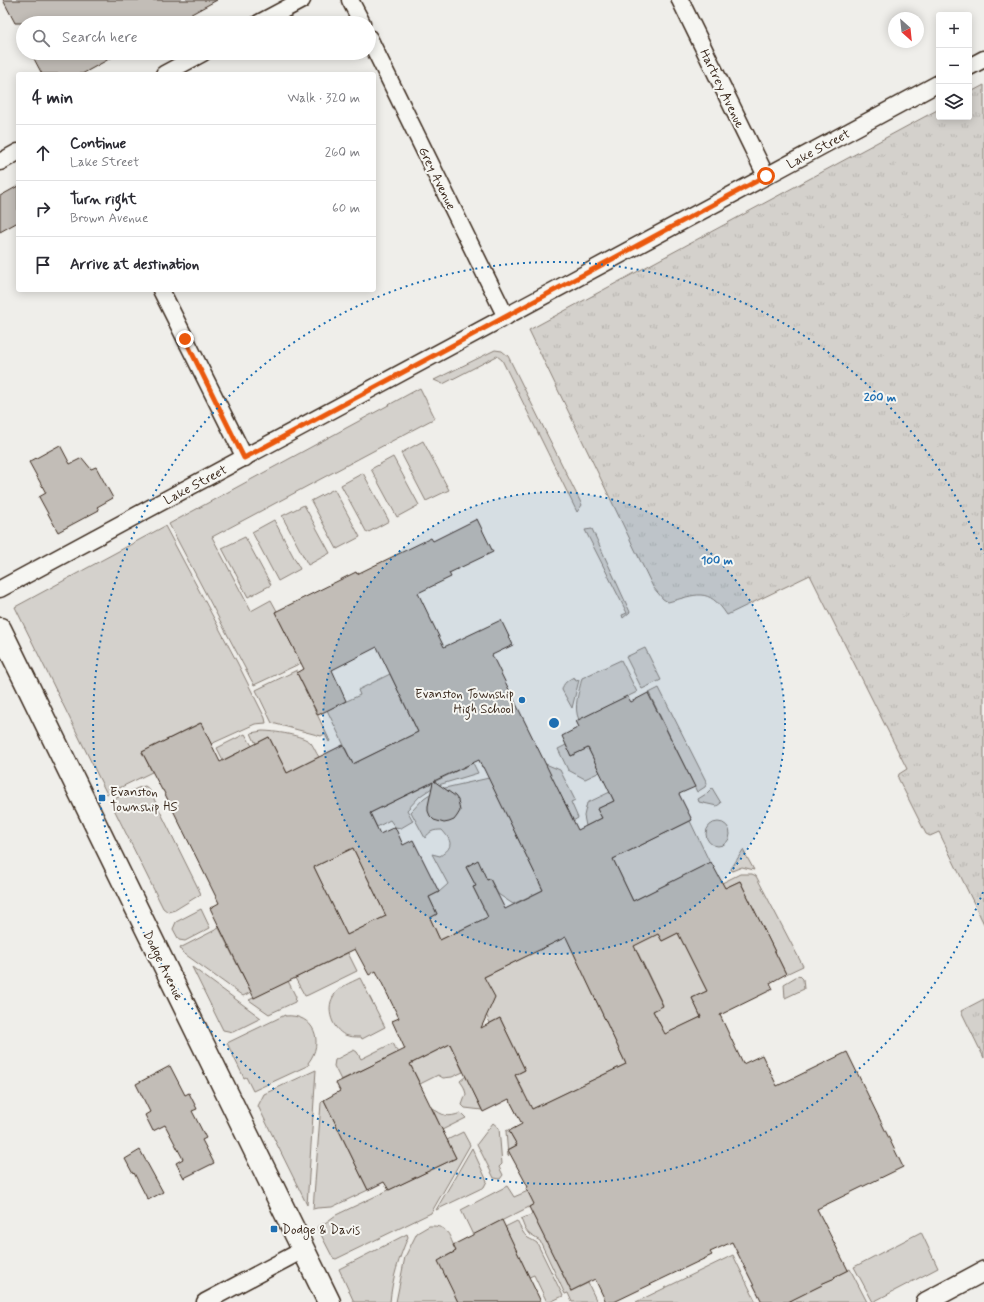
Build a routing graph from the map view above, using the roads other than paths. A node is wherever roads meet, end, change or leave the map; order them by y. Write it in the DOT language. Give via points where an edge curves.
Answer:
graph roads {
  1 [pos="302,0"];
  2 [pos="350,0"];
  3 [pos="680,0"];
  4 [pos="272,16"];
  5 [pos="358,16"];
  6 [pos="376,52"];
  7 [pos="984,59"];
  8 [pos="190,60"];
  9 [pos="972,65"];
  10 [pos="168,72"];
  11 [pos="937,84"];
  12 [pos="16,153"];
  13 [pos="0,162"];
  14 [pos="766,176"];
  15 [pos="162,292"];
  16 [pos="506,317"];
  17 [pos="244,458"];
  18 [pos="0,589"];
  19 [pos="0,628"];
  20 [pos="303,1250"];
  21 [pos="984,1271"];
  22 [pos="205,1302"];
  23 [pos="329,1302"];
  24 [pos="926,1302"];
  1 -- 4 [label="street"];
  2 -- 5 [label="street"];
  3 -- 14 [label="street, Hartrey Avenue"];
  6 -- 16 [label="street, Grey Avenue"];
  7 -- 9 [label="street"];
  8 -- 10 [label="street"];
  11 -- 14 [label="street, Lake Street"];
  12 -- 13 [label="street"];
  14 -- 16 [label="street, Lake Street"];
  15 -- 17 [label="street"];
  16 -- 17 [label="street, Lake Street"];
  17 -- 18 [label="street, Lake Street"];
  19 -- 20 [label="main road, Dodge Avenue"];
  20 -- 22 [label="street"];
  20 -- 23 [label="main road, Dodge Avenue"];
  21 -- 24 [label="street"];
}
